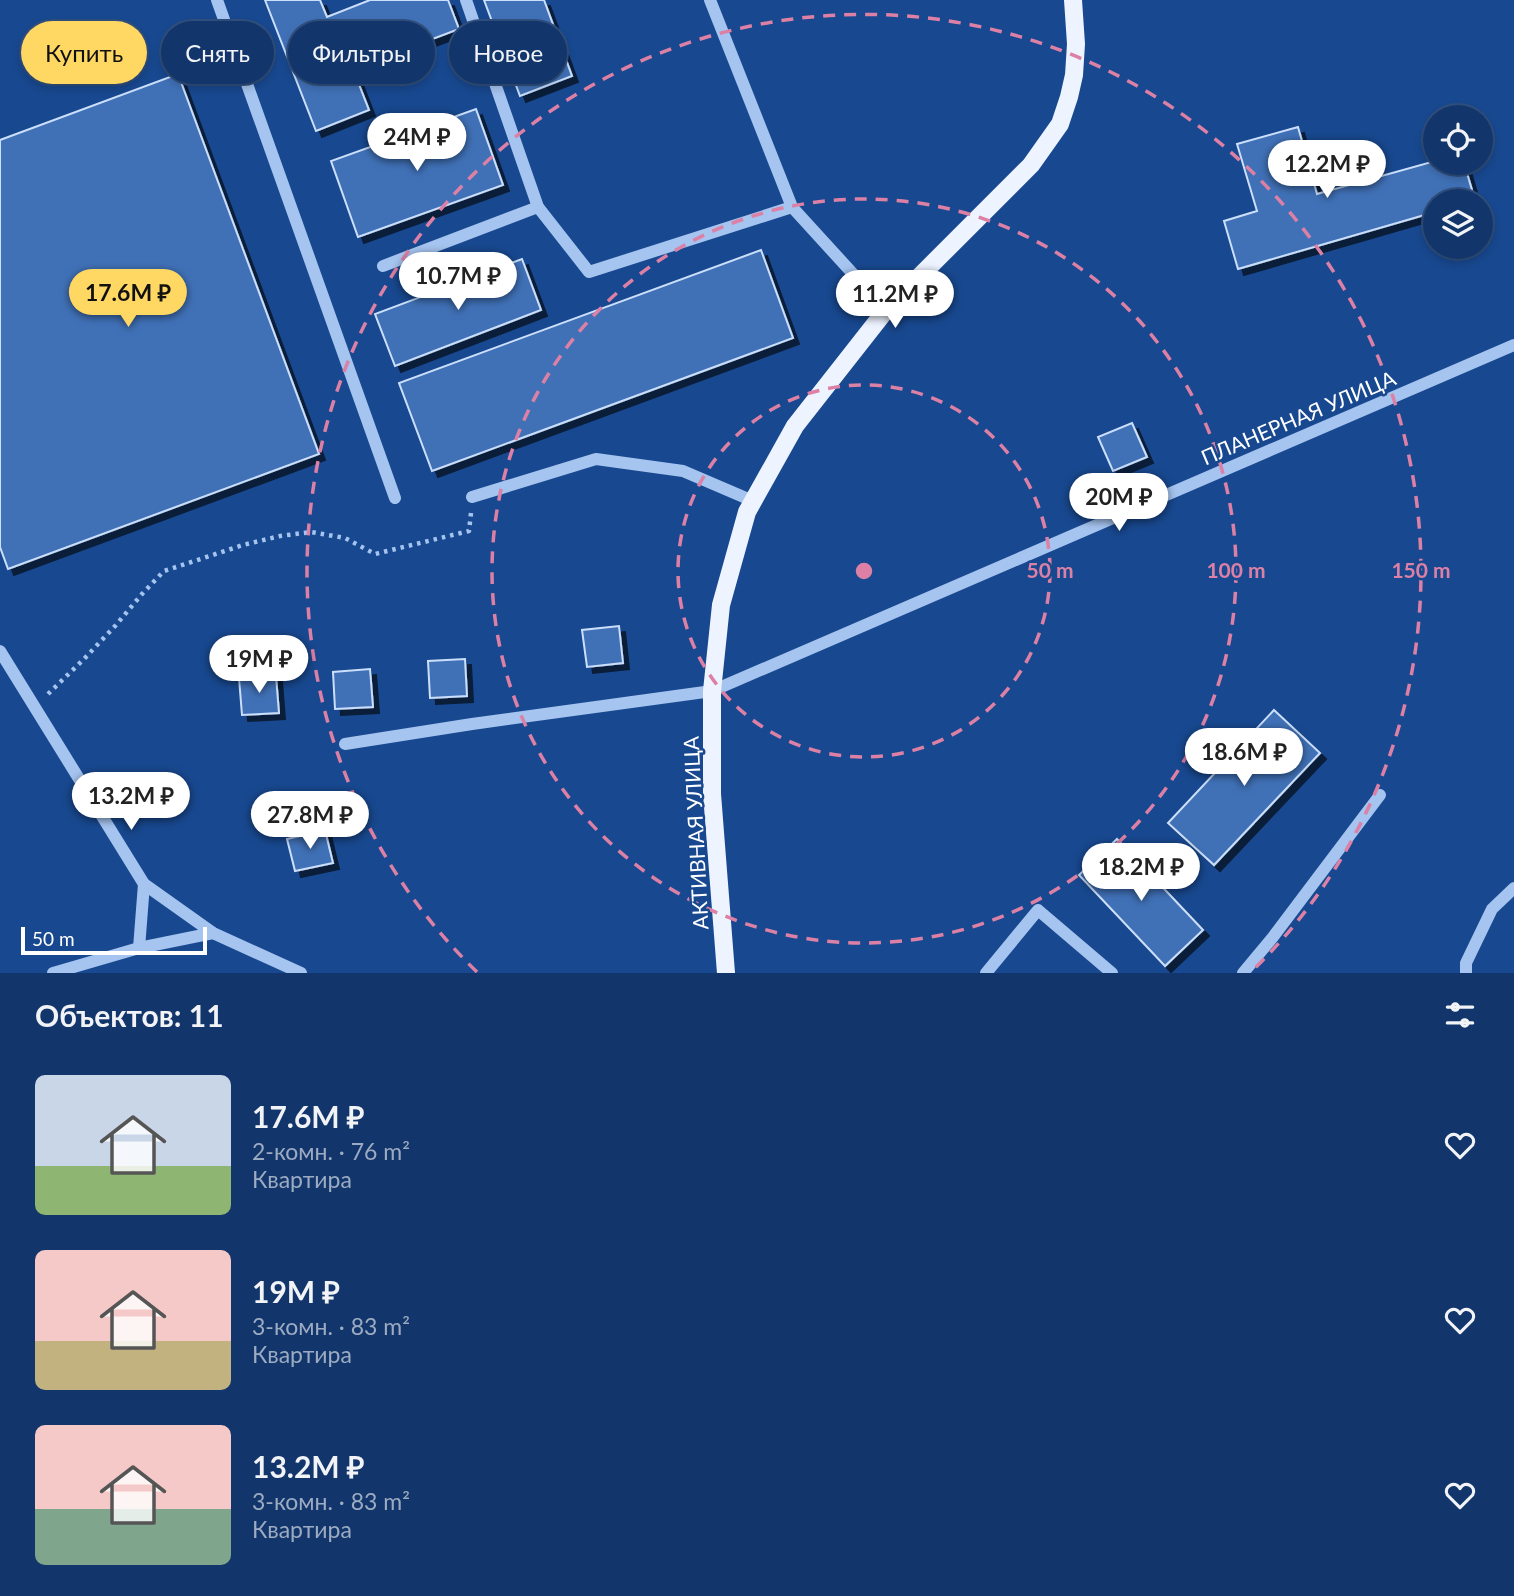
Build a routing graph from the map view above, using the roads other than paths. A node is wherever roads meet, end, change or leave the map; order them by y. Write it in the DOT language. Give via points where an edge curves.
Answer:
graph roads {
  1 [pos="217,0"];
  2 [pos="466,0"];
  3 [pos="710,0"];
  4 [pos="1073,0"];
  5 [pos="538,206"];
  6 [pos="792,207"];
  7 [pos="383,266"];
  8 [pos="886,310"];
  9 [pos="1514,345"];
  10 [pos="472,496"];
  11 [pos="395,498"];
  12 [pos="752,501"];
  13 [pos="0,651"];
  14 [pos="712,691"];
  15 [pos="345,744"];
  16 [pos="1380,795"];
  17 [pos="144,884"];
  18 [pos="1514,888"];
  19 [pos="213,933"];
  20 [pos="139,948"];
  21 [pos="53,973"];
  22 [pos="301,973"];
  23 [pos="726,973"];
  24 [pos="986,973"];
  25 [pos="1112,973"];
  26 [pos="1243,973"];
  27 [pos="1465,973"];
  1 -- 11 [label="street"];
  2 -- 5 [label="street"];
  3 -- 6 [label="street"];
  4 -- 8 [label="main road, АКТИВНАЯ УЛИЦА" via="1074,75 1060,124 1031,165"];
  5 -- 6 [label="street" via="589,272"];
  5 -- 7 [label="street"];
  6 -- 8 [label="street"];
  8 -- 12 [label="main road, АКТИВНАЯ УЛИЦА" via="795,426"];
  9 -- 14 [label="street, ПЛАНЕРНАЯ УЛИЦА"];
  10 -- 12 [label="street" via="596,459 683,471"];
  12 -- 14 [label="main road, АКТИВНАЯ УЛИЦА" via="722,605"];
  13 -- 17 [label="street"];
  14 -- 15 [label="street, ПЛАНЕРНАЯ УЛИЦА"];
  14 -- 23 [label="main road, АКТИВНАЯ УЛИЦА" via="712,794"];
  16 -- 26 [label="street"];
  17 -- 19 [label="street"];
  17 -- 20 [label="street"];
  18 -- 27 [label="street" via="1492,909"];
  19 -- 20 [label="street"];
  19 -- 22 [label="street"];
  20 -- 21 [label="street"];
  24 -- 25 [label="street" via="1038,910"];
}
